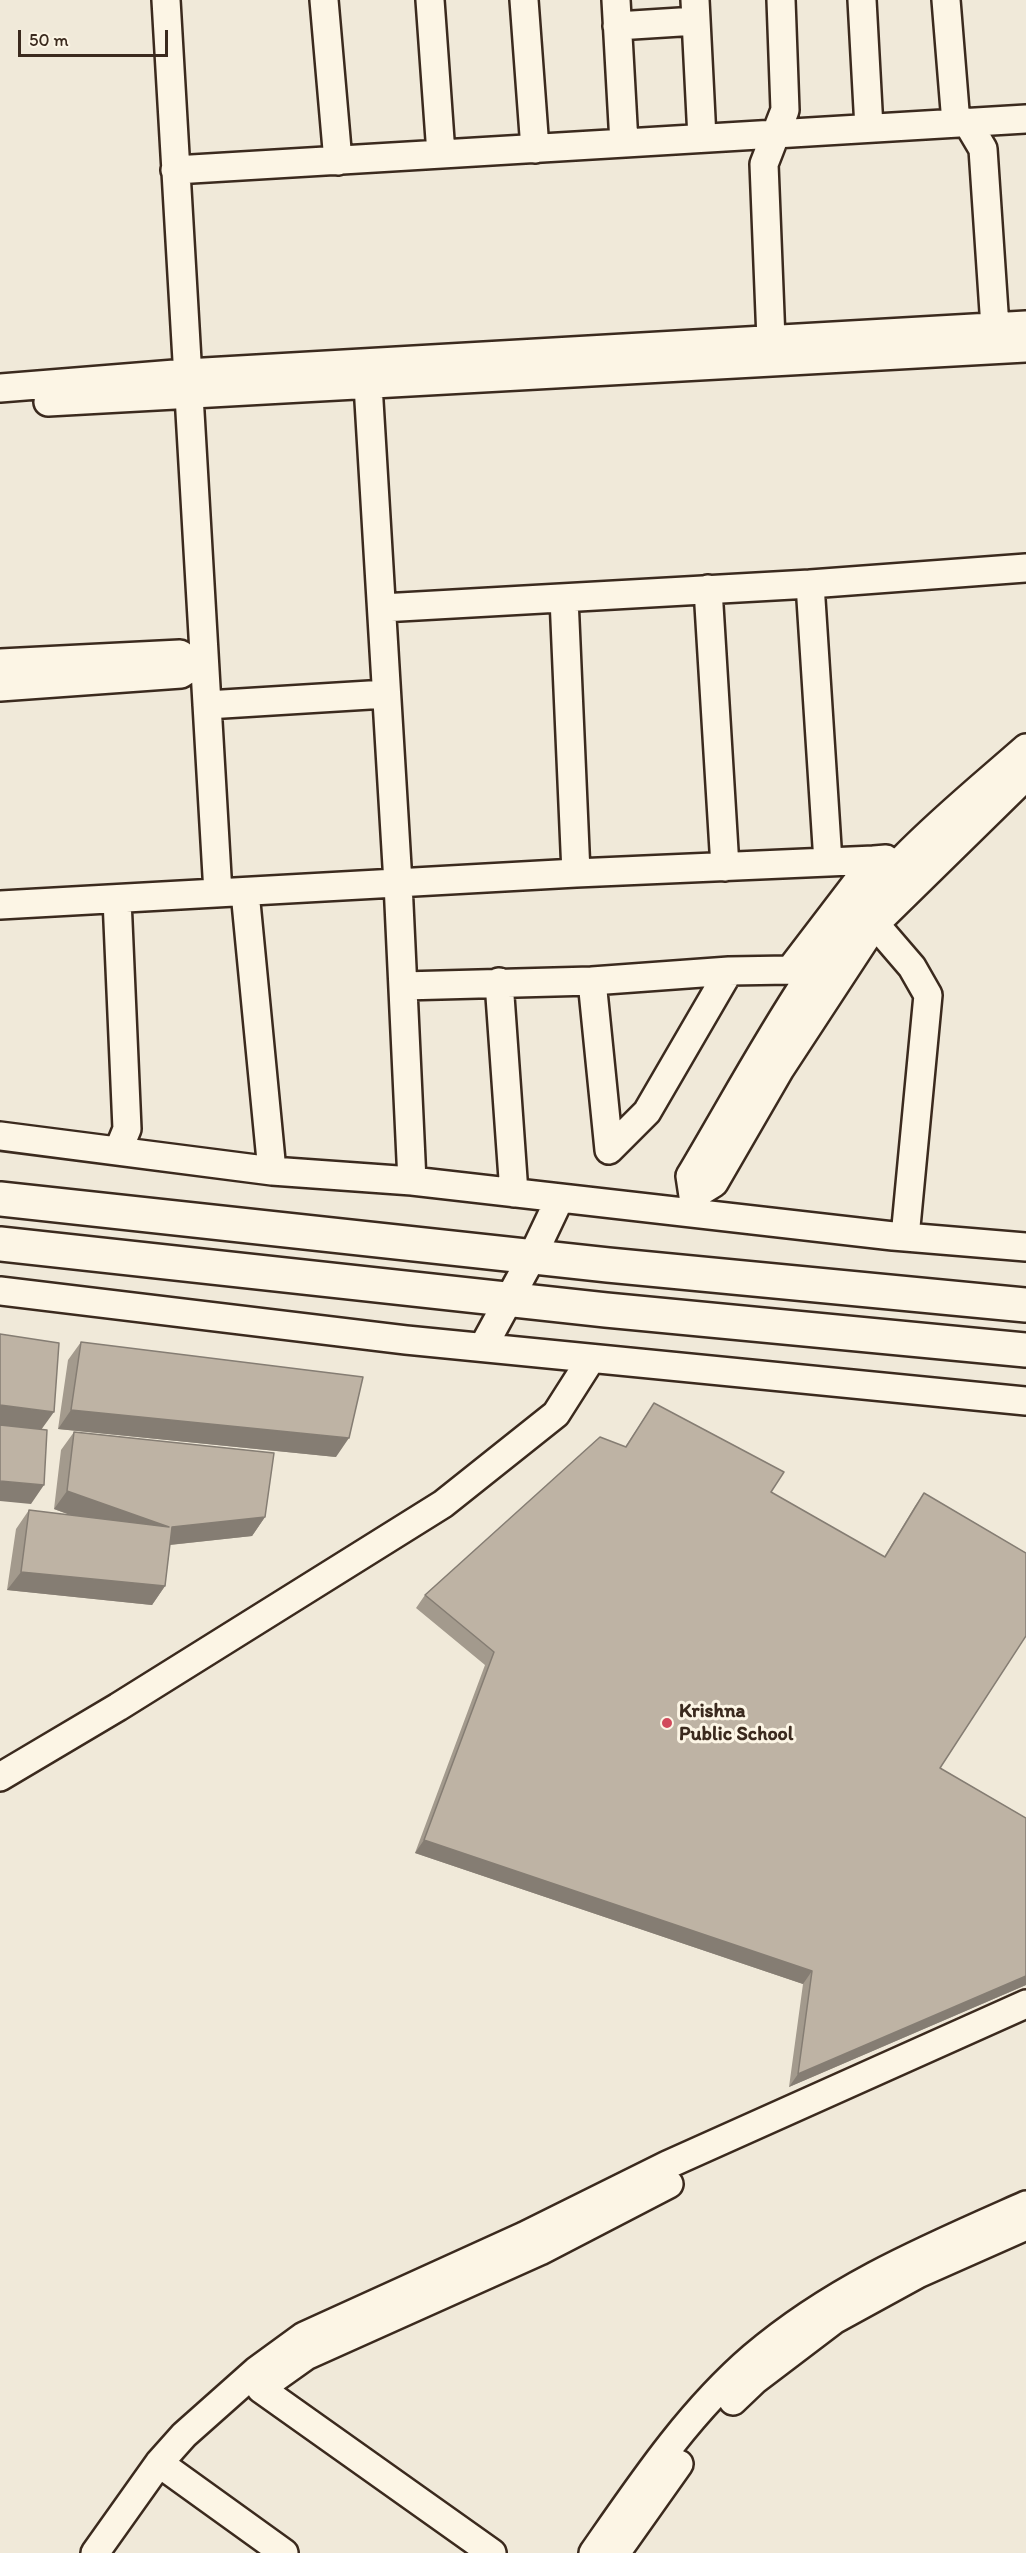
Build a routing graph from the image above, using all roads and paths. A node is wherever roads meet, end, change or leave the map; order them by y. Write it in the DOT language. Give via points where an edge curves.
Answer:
graph roads {
  1 [pos="166,0"];
  2 [pos="324,0"];
  3 [pos="430,0"];
  4 [pos="524,0"];
  5 [pos="781,0"];
  6 [pos="862,0"];
  7 [pos="946,0"];
  8 [pos="695,11"];
  9 [pos="616,13"];
  10 [pos="1026,119"];
  11 [pos="962,123"];
  12 [pos="869,128"];
  13 [pos="777,134"];
  14 [pos="702,138"];
  15 [pos="624,143"];
  16 [pos="535,149"];
  17 [pos="441,154"];
  18 [pos="338,161"];
  19 [pos="175,170"];
  20 [pos="1026,325"];
  21 [pos="995,327"];
  22 [pos="1026,348"];
  23 [pos="773,350"];
  24 [pos="367,375"];
  25 [pos="188,384"];
  26 [pos="0,388"];
  27 [pos="0,405"];
  28 [pos="1026,568"];
  29 [pos="810,584"];
  30 [pos="708,589"];
  31 [pos="564,598"];
  32 [pos="382,608"];
  33 [pos="0,663"];
  34 [pos="200,665"];
  35 [pos="0,687"];
  36 [pos="386,694"];
  37 [pos="207,705"];
  38 [pos="1026,748"];
  39 [pos="1026,776"];
  40 [pos="904,858"];
  41 [pos="874,860"];
  42 [pos="828,862"];
  43 [pos="725,867"];
  44 [pos="576,873"];
  45 [pos="398,883"];
  46 [pos="245,891"];
  47 [pos="218,893"];
  48 [pos="117,899"];
  49 [pos="0,905"];
  50 [pos="875,924"];
  51 [pos="729,971"];
  52 [pos="592,981"];
  53 [pos="499,982"];
  54 [pos="403,986"];
  55 [pos="0,1136"];
  56 [pos="118,1151"];
  57 [pos="272,1172"];
  58 [pos="412,1182"];
  59 [pos="514,1192"];
  60 [pos="560,1198"];
  61 [pos="0,1199"];
  62 [pos="688,1204"];
  63 [pos="905,1237"];
  64 [pos="0,1244"];
  65 [pos="1026,1247"];
  66 [pos="532,1257"];
  67 [pos="0,1291"];
  68 [pos="509,1298"];
  69 [pos="1026,1305"];
  70 [pos="483,1347"];
  71 [pos="1026,1350"];
  72 [pos="591,1359"];
  73 [pos="1026,1401"];
  74 [pos="0,1777"];
  75 [pos="1026,2004"];
  76 [pos="1026,2024"];
  77 [pos="1026,2205"];
  78 [pos="1026,2226"];
  79 [pos="261,2389"];
  80 [pos="166,2469"];
  81 [pos="95,2553"];
  82 [pos="115,2553"];
  83 [pos="284,2553"];
  84 [pos="492,2553"];
  85 [pos="592,2553"];
  86 [pos="616,2553"];
  1 -- 19 [label="street"];
  2 -- 18 [label="street"];
  3 -- 17 [label="street"];
  4 -- 16 [label="street"];
  5 -- 13 [label="street" via="785,110"];
  6 -- 12 [label="street"];
  7 -- 11 [label="street"];
  8 -- 9 [label="street"];
  8 -- 14 [label="street"];
  9 -- 15 [label="street"];
  10 -- 11 [label="street"];
  11 -- 12 [label="street"];
  11 -- 21 [label="street" via="983,148"];
  12 -- 13 [label="street"];
  13 -- 14 [label="street"];
  13 -- 23 [label="street" via="764,164"];
  14 -- 15 [label="street"];
  15 -- 16 [label="street"];
  16 -- 17 [label="street"];
  17 -- 18 [label="street"];
  18 -- 19 [label="street"];
  19 -- 25 [label="street"];
  20 -- 21 [label="street"];
  21 -- 23 [label="street"];
  22 -- 23 [label="street"];
  23 -- 24 [label="street"];
  24 -- 25 [label="street"];
  24 -- 32 [label="street"];
  25 -- 26 [label="street"];
  25 -- 27 [label="street"];
  25 -- 34 [label="street"];
  28 -- 29 [label="street"];
  29 -- 30 [label="street"];
  29 -- 42 [label="street"];
  30 -- 31 [label="street"];
  30 -- 43 [label="street"];
  31 -- 32 [label="street"];
  31 -- 44 [label="street"];
  32 -- 36 [label="street"];
  33 -- 34 [label="street" via="180,654"];
  34 -- 35 [label="street" via="181,674"];
  34 -- 37 [label="street"];
  36 -- 37 [label="street"];
  36 -- 45 [label="street"];
  37 -- 47 [label="street"];
  38 -- 40 [label="street"];
  39 -- 50 [label="street"];
  40 -- 41 [label="street"];
  40 -- 62 [label="street" via="832,946 790,1008 690,1176"];
  41 -- 42 [label="street"];
  41 -- 51 [label="street" via="790,970"];
  42 -- 43 [label="street"];
  43 -- 44 [label="street"];
  44 -- 45 [label="street"];
  45 -- 46 [label="street"];
  45 -- 54 [label="street"];
  46 -- 47 [label="street"];
  46 -- 57 [label="street"];
  47 -- 48 [label="street"];
  48 -- 49 [label="street"];
  48 -- 56 [label="street" via="127,1129"];
  50 -- 62 [label="street" via="780,1069 714,1183"];
  50 -- 63 [label="street" via="912,967 928,995"];
  51 -- 52 [label="street"];
  51 -- 52 [label="street" via="647,1112 609,1150"];
  52 -- 53 [label="street"];
  53 -- 54 [label="street"];
  53 -- 59 [label="street"];
  54 -- 58 [label="street"];
  55 -- 56 [label="street"];
  56 -- 57 [label="street"];
  57 -- 58 [label="street"];
  58 -- 59 [label="street"];
  59 -- 60 [label="street"];
  60 -- 62 [label="street"];
  60 -- 66 [label="street"];
  61 -- 66 [label="main road"];
  62 -- 63 [label="street"];
  63 -- 65 [label="street"];
  64 -- 68 [label="main road"];
  66 -- 68 [label="street"];
  66 -- 69 [label="main road"];
  67 -- 70 [label="street"];
  68 -- 70 [label="street"];
  68 -- 71 [label="main road" via="606,1311"];
  70 -- 72 [label="street"];
  72 -- 73 [label="street"];
  72 -- 74 [label="street" via="556,1414 443,1504"];
  75 -- 80 [label="street" via="667,2165 524,2236 304,2336 256,2371 184,2435"];
  76 -- 79 [label="street" via="689,2175 540,2250 306,2356"];
  77 -- 85 [label="street" via="898,2261 836,2296 753,2357 665,2452"];
  78 -- 86 [label="street" via="918,2274 834,2320 755,2380 708,2425"];
  79 -- 80 [label="street"];
  79 -- 84 [label="street"];
  80 -- 81 [label="street"];
  80 -- 82 [label="street"];
  80 -- 83 [label="street"];
}
